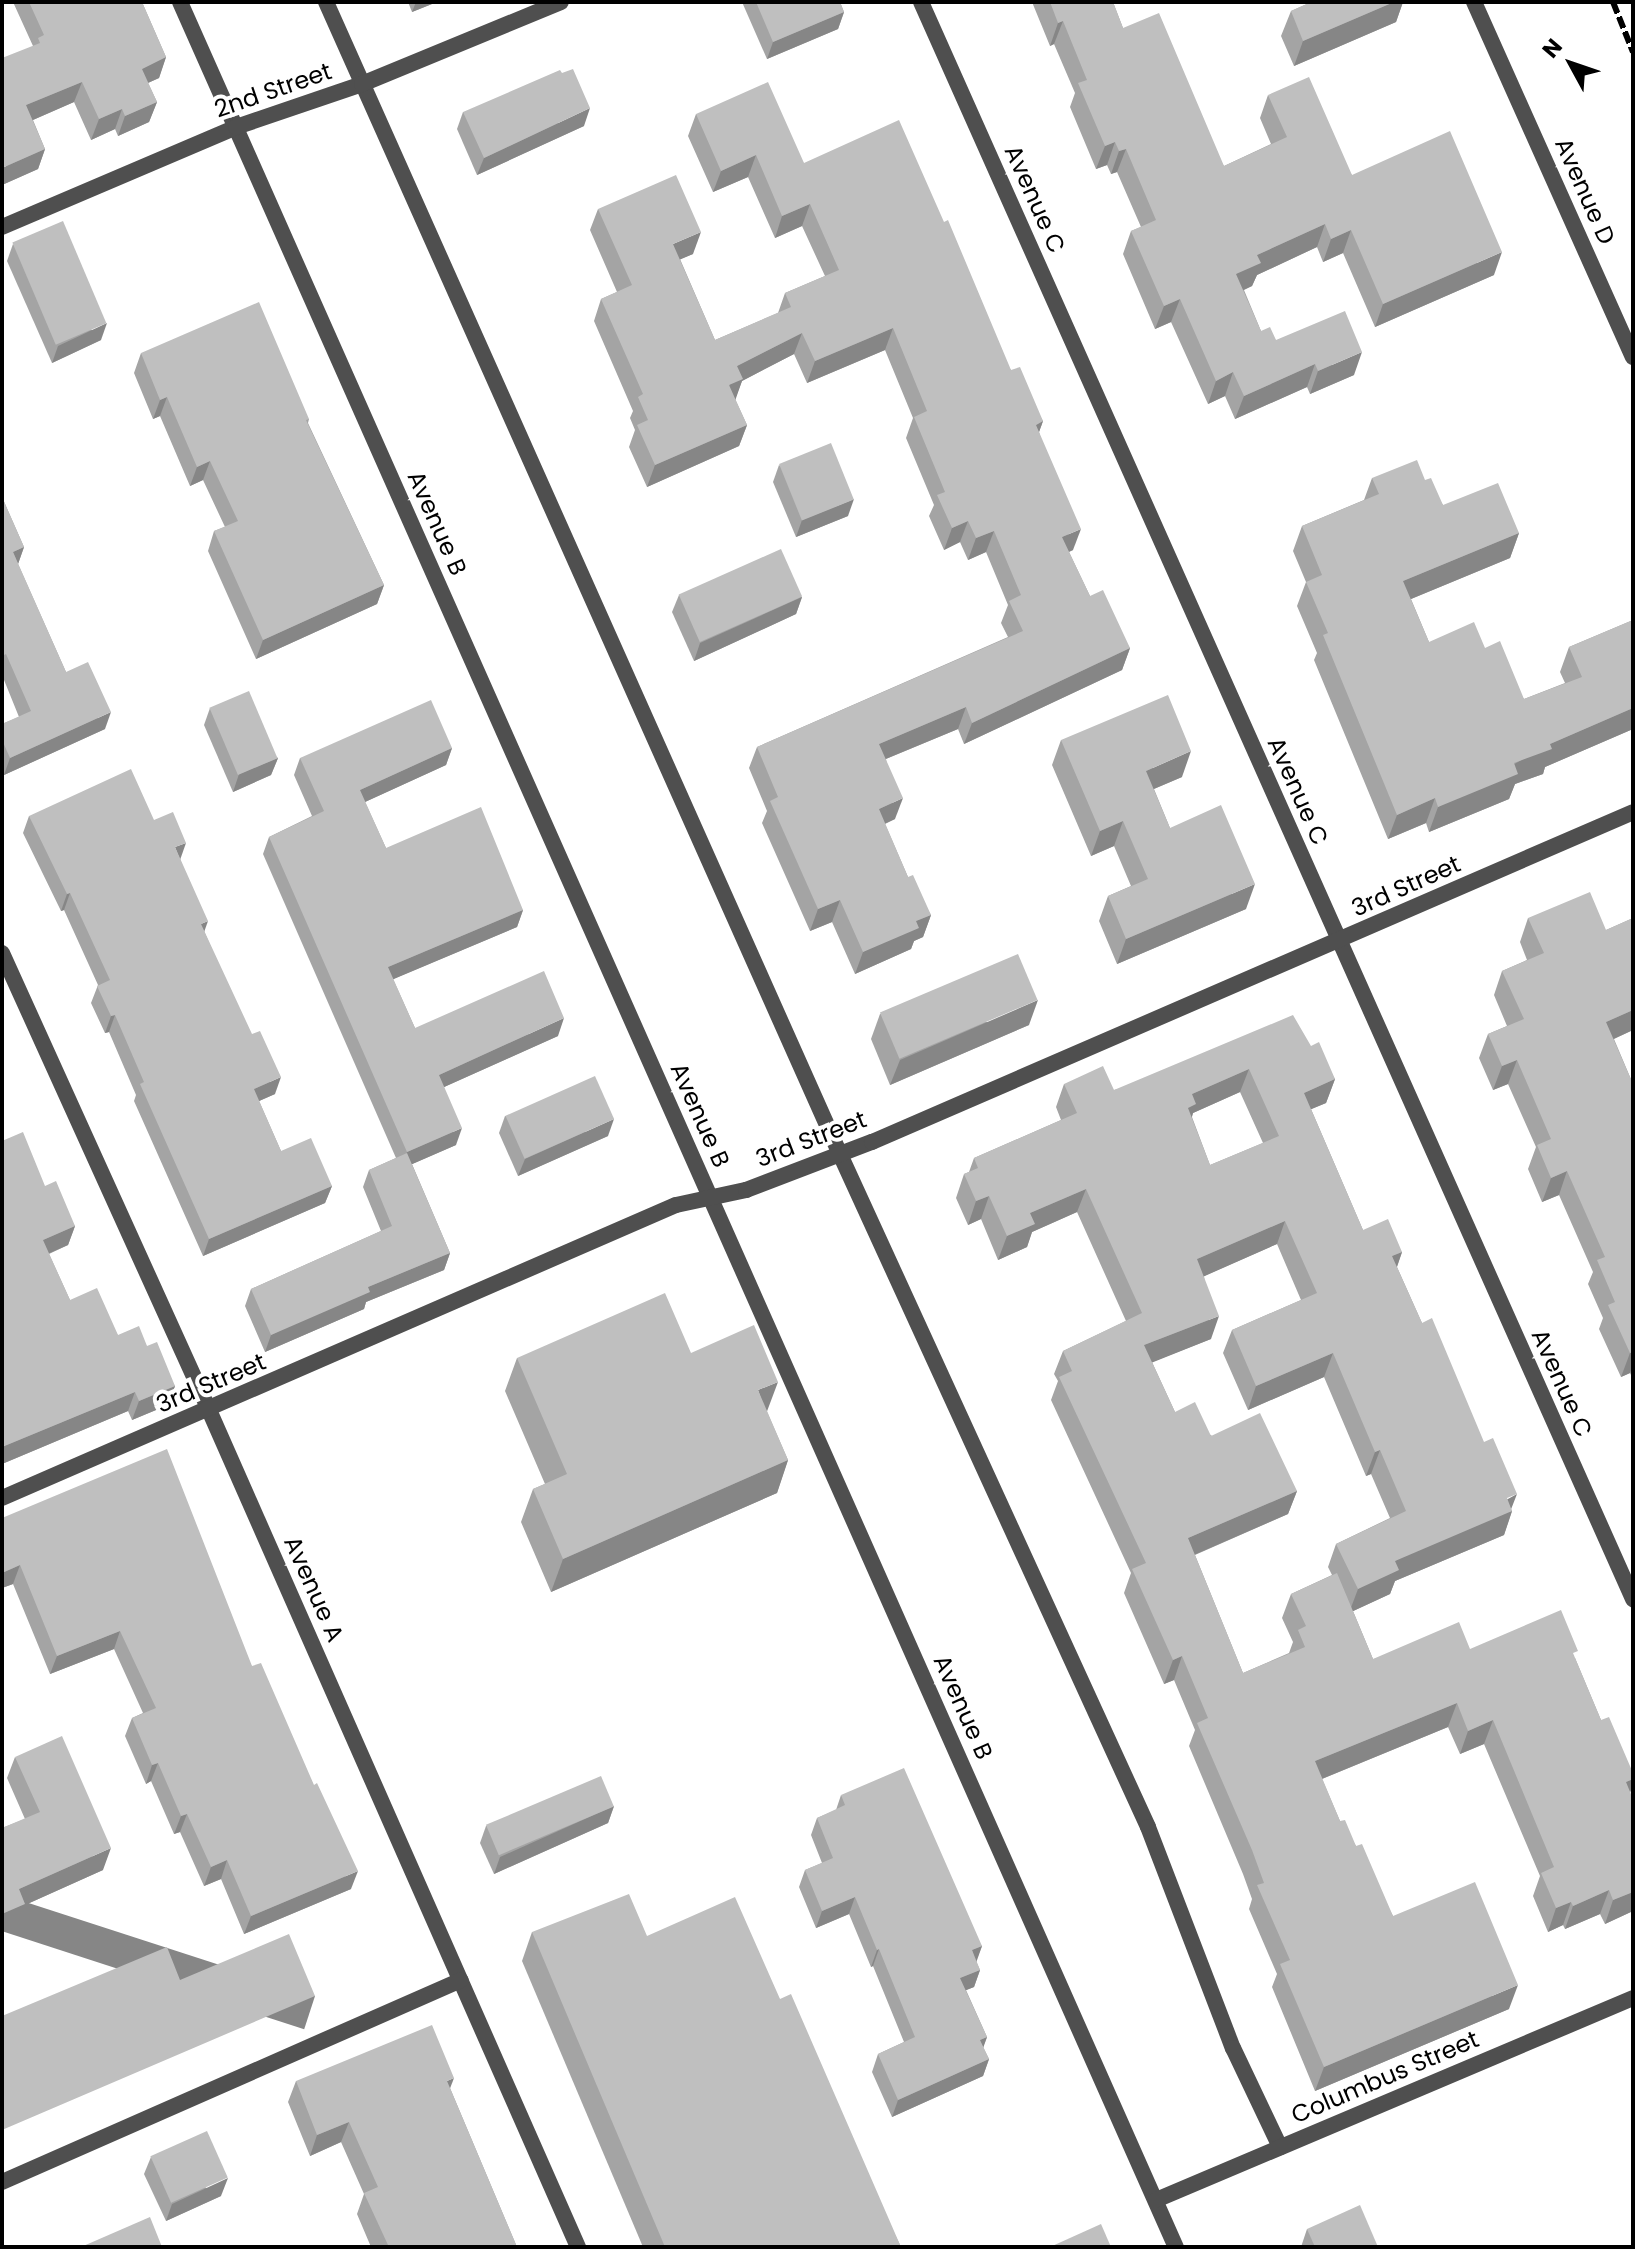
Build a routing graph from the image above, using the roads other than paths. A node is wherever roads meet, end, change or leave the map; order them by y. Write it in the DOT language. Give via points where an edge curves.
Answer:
graph roads {
  1 [pos="180,2"];
  2 [pos="326,2"];
  3 [pos="561,2"];
  4 [pos="921,2"];
  5 [pos="1474,2"];
  6 [pos="362,84"];
  7 [pos="236,127"];
  8 [pos="2,227"];
  9 [pos="1633,357"];
  10 [pos="1633,812"];
  11 [pos="1338,942"];
  12 [pos="2,953"];
  13 [pos="839,1152"];
  14 [pos="711,1198"];
  15 [pos="209,1410"];
  16 [pos="2,1498"];
  17 [pos="1633,1599"];
  18 [pos="461,1980"];
  19 [pos="1633,1998"];
  20 [pos="1280,2147"];
  21 [pos="2,2182"];
  22 [pos="1156,2200"];
  23 [pos="578,2247"];
  24 [pos="1176,2247"];
  1 -- 7 [label="street, Avenue B"];
  2 -- 6 [label="street"];
  3 -- 6 [label="street, 2nd Street"];
  4 -- 11 [label="street, Avenue C"];
  5 -- 9 [label="street, Avenue D"];
  6 -- 7 [label="street, 2nd Street"];
  6 -- 13 [label="street"];
  7 -- 8 [label="street, 2nd Street"];
  7 -- 14 [label="street, Avenue B"];
  10 -- 11 [label="street, 3rd Street"];
  11 -- 13 [label="street, 3rd Street"];
  11 -- 17 [label="street, Avenue C"];
  12 -- 15 [label="street, Avenue A"];
  13 -- 14 [label="street, 3rd Street" via="746,1190"];
  13 -- 20 [label="street" via="1148,1827 1233,2048"];
  14 -- 15 [label="street, 3rd Street" via="676,1205"];
  14 -- 22 [label="street, Avenue B"];
  15 -- 16 [label="street, 3rd Street"];
  15 -- 18 [label="street, Avenue A"];
  18 -- 21 [label="street"];
  18 -- 23 [label="street, Avenue A"];
  19 -- 20 [label="street, Columbus Street"];
  20 -- 22 [label="street, Columbus Street"];
  22 -- 24 [label="street, Avenue B"];
}
